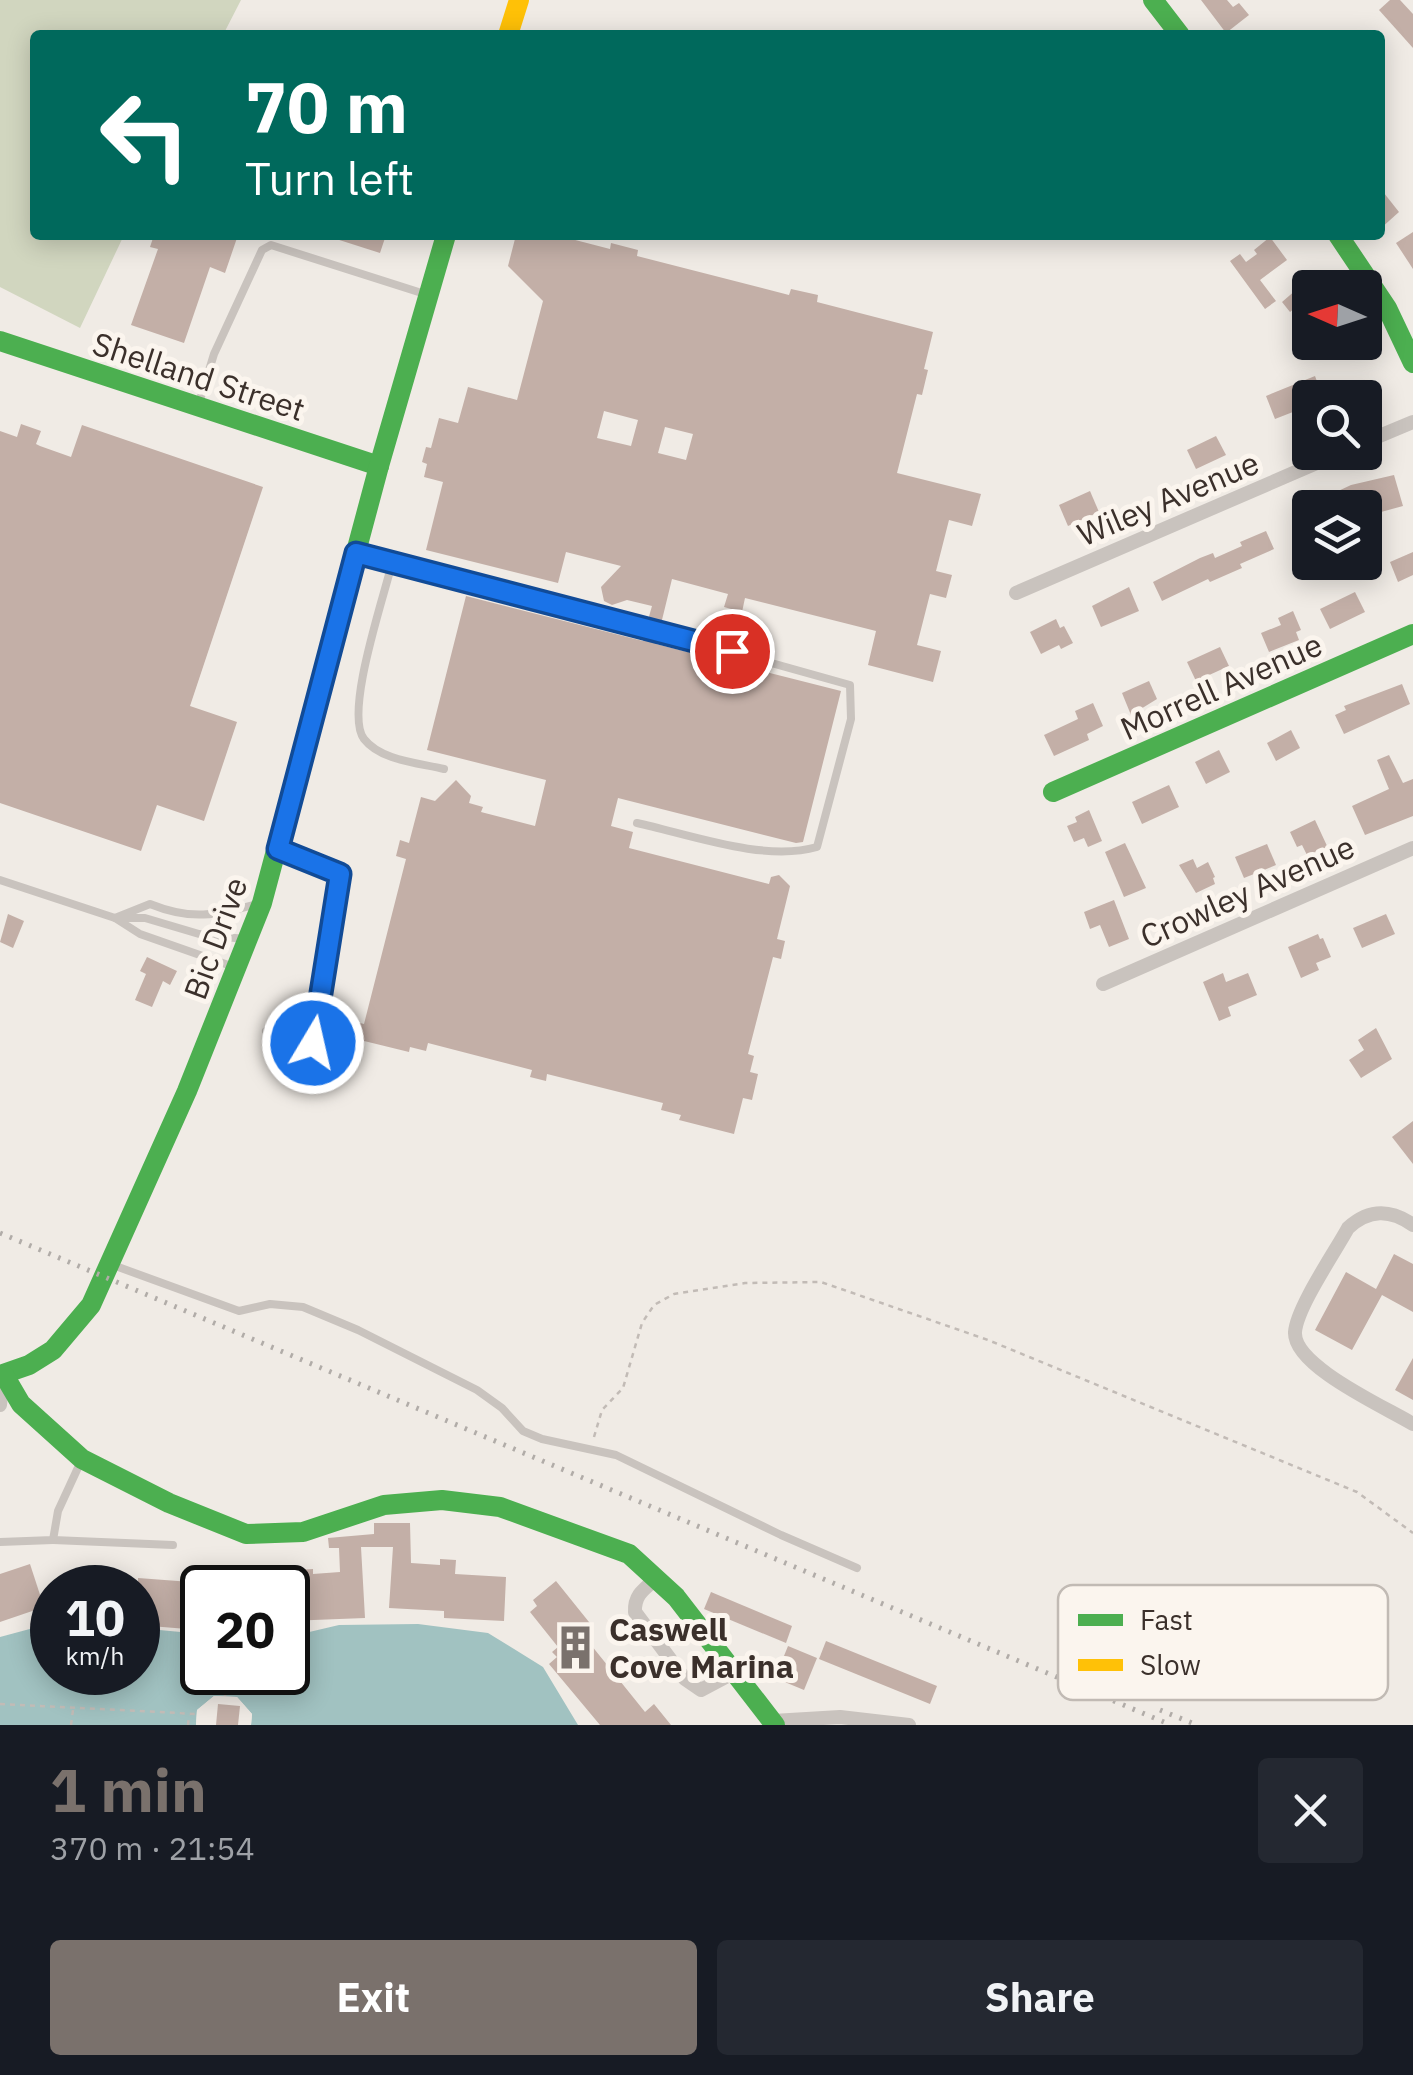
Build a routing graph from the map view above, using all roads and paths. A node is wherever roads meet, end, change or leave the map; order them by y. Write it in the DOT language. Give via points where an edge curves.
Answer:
graph roads {
  1 [pos="519,0"];
  2 [pos="1153,0"];
  3 [pos="510,30"];
  4 [pos="1176,30"];
  5 [pos="444,240"];
  6 [pos="1341,240"];
  7 [pos="428,295"];
  8 [pos="0,341"];
  9 [pos="1413,363"];
  10 [pos="198,407"];
  11 [pos="1413,422"];
  12 [pos="1382,435"];
  13 [pos="379,466"];
  14 [pos="1300,470"];
  15 [pos="356,553"];
  16 [pos="392,563"];
  17 [pos="1016,593"];
  18 [pos="1413,634"];
  19 [pos="444,769"];
  20 [pos="1052,792"];
  21 [pos="637,823"];
  22 [pos="1413,848"];
  23 [pos="278,849"];
  24 [pos="0,880"];
  25 [pos="262,903"];
  26 [pos="115,918"];
  27 [pos="249,940"];
  28 [pos="238,968"];
  29 [pos="1103,984"];
  30 [pos="266,1030"];
  31 [pos="1413,1225"];
  32 [pos="110,1264"];
  33 [pos="2,1375"];
  34 [pos="0,1406"];
  35 [pos="1413,1424"];
  36 [pos="591,1448"];
  37 [pos="82,1459"];
  38 [pos="1413,1532"];
  39 [pos="54,1540"];
  40 [pos="0,1542"];
  41 [pos="173,1545"];
  42 [pos="858,1568"];
  43 [pos="656,1578"];
  44 [pos="734,1673"];
  45 [pos="0,1704"];
  46 [pos="73,1709"];
  47 [pos="189,1714"];
  48 [pos="197,1714"];
  49 [pos="774,1723"];
  50 [pos="867,1723"];
  51 [pos="71,1725"];
  52 [pos="188,1725"];
  53 [pos="909,1725"];
  1 -- 3 [label="street"];
  2 -- 4 [label="street"];
  5 -- 7 [label="street, Bic Drive"];
  6 -- 9 [label="street" via="1387,308"];
  7 -- 10 [label="lane" via="271,245 262,250 214,354"];
  7 -- 13 [label="street, Bic Drive"];
  8 -- 10 [label="street, Shelland Street"];
  10 -- 13 [label="street, Shelland Street"];
  11 -- 12 [label="street"];
  13 -- 15 [label="street, Bic Drive"];
  14 -- 17 [label="street, Wiley Avenue"];
  15 -- 16 [label="lane"];
  15 -- 23 [label="street, Bic Drive"];
  16 -- 19 [label="lane" via="361,686 358,726 389,756"];
  16 -- 21 [label="lane" via="850,685 851,720 818,847 764,851"];
  18 -- 20 [label="street, Morrell Avenue"];
  22 -- 29 [label="street, Crowley Avenue"];
  23 -- 25 [label="street, Bic Drive"];
  23 -- 30 [label="lane" via="340,874 313,1043 298,1052 276,1047"];
  24 -- 26 [label="lane"];
  25 -- 26 [label="lane" via="193,916 150,904"];
  25 -- 27 [label="street, Bic Drive"];
  26 -- 27 [label="lane"];
  26 -- 28 [label="lane" via="140,934"];
  27 -- 28 [label="street, Bic Drive"];
  28 -- 32 [label="street, Bic Drive"];
  31 -- 35 [label="street" via="1376,1212 1348,1228 1295,1332 1299,1351 1319,1370"];
  32 -- 33 [label="street, Bic Drive" via="91,1305 65,1338 36,1364"];
  32 -- 36 [label="lane" via="239,1312 270,1304 303,1307 477,1390 523,1431"];
  33 -- 34 [label="street"];
  33 -- 37 [label="street" via="21,1404"];
  36 -- 38 [label="path" via="602,1410 623,1388 654,1305 674,1294 745,1284 821,1282 988,1340 1357,1492"];
  36 -- 42 [label="lane"];
  37 -- 39 [label="lane" via="58,1510"];
  37 -- 43 [label="street" via="246,1534 303,1532 384,1504 418,1500 500,1506 628,1554"];
  39 -- 40 [label="lane"];
  39 -- 41 [label="lane"];
  43 -- 44 [label="street"];
  43 -- 44 [label="street" via="639,1593 635,1612 684,1679 701,1690"];
  44 -- 49 [label="street"];
  45 -- 46 [label="path"];
  46 -- 47 [label="path"];
  46 -- 51 [label="path"];
  47 -- 48 [label="path"];
  47 -- 52 [label="path"];
  49 -- 50 [label="street"];
  50 -- 53 [label="street"];
}
